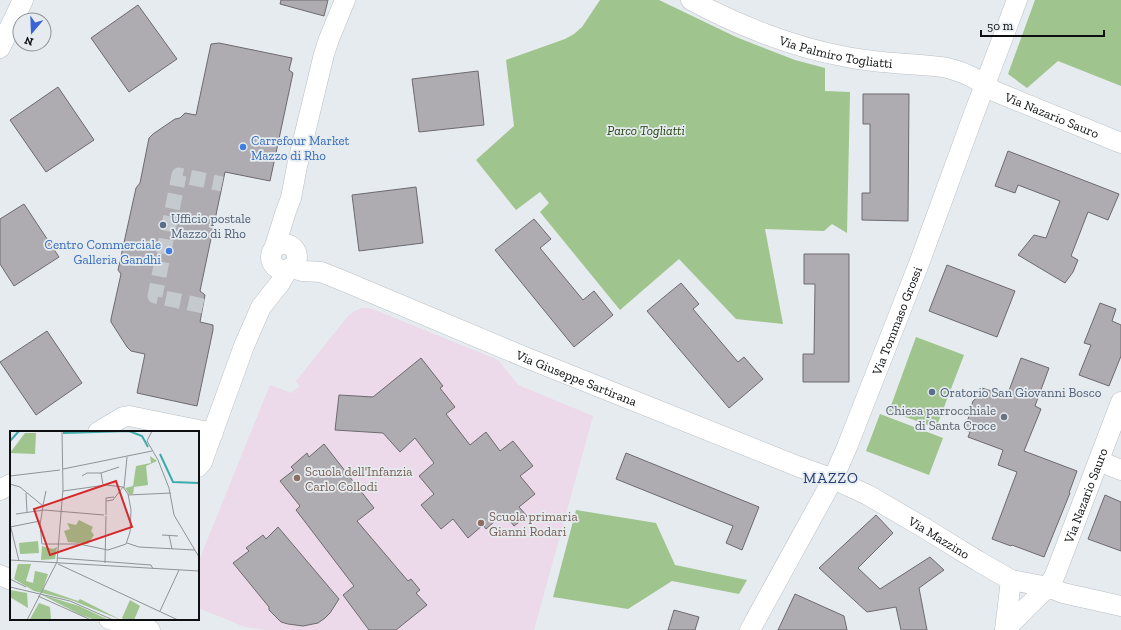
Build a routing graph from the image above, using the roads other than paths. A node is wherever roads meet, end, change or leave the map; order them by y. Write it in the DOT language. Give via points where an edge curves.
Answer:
graph roads {
  1 [pos="23,0"];
  2 [pos="345,0"];
  3 [pos="691,0"];
  4 [pos="1018,0"];
  5 [pos="0,48"];
  6 [pos="985,84"];
  7 [pos="1121,143"];
  8 [pos="291,198"];
  9 [pos="273,253"];
  10 [pos="292,259"];
  11 [pos="261,307"];
  12 [pos="1121,402"];
  13 [pos="100,431"];
  14 [pos="213,433"];
  15 [pos="1115,434"];
  16 [pos="1098,461"];
  17 [pos="199,466"];
  18 [pos="1121,470"];
  19 [pos="832,479"];
  20 [pos="10,485"];
  21 [pos="0,490"];
  22 [pos="0,574"];
  23 [pos="10,579"];
  24 [pos="1011,580"];
  25 [pos="1048,587"];
  26 [pos="1121,606"];
  27 [pos="113,620"];
  28 [pos="150,630"];
  29 [pos="750,630"];
  30 [pos="1005,630"];
  1 -- 5 [label="street"];
  2 -- 8 [label="street" via="324,54"];
  3 -- 6 [label="street, Via Palmiro Togliatti" via="727,18 811,49 873,62 950,68"];
  4 -- 6 [label="street, Via Tommaso Grossi"];
  6 -- 7 [label="street, Via Nazario Sauro" via="994,91"];
  6 -- 19 [label="street, Via Tommaso Grossi" via="870,391"];
  8 -- 9 [label="street"];
  8 -- 10 [label="street"];
  9 -- 10 [label="street" via="284,243 288,244 292,246"];
  9 -- 11 [label="street" via="265,279"];
  10 -- 11 [label="street" via="280,283"];
  10 -- 19 [label="street, Via Giuseppe Sartirana" via="527,358"];
  11 -- 14 [label="street" via="244,346"];
  12 -- 15 [label="street, Via Nazario Sauro"];
  13 -- 14 [label="street" via="129,416"];
  14 -- 17 [label="street"];
  15 -- 16 [label="street, Via Nazario Sauro"];
  16 -- 18 [label="street"];
  16 -- 25 [label="street, Via Nazario Sauro" via="1055,575"];
  19 -- 24 [label="street, Via Mazzino" via="868,495"];
  19 -- 29 [label="street, Via Tommaso Grossi"];
  20 -- 21 [label="street"];
  22 -- 23 [label="street"];
  24 -- 25 [label="street, Via Mazzino"];
  24 -- 30 [label="street"];
  25 -- 26 [label="street, Via Mazzino" via="1063,593"];
  25 -- 30 [label="street, Via Nazario Sauro"];
  27 -- 28 [label="street"];
}
